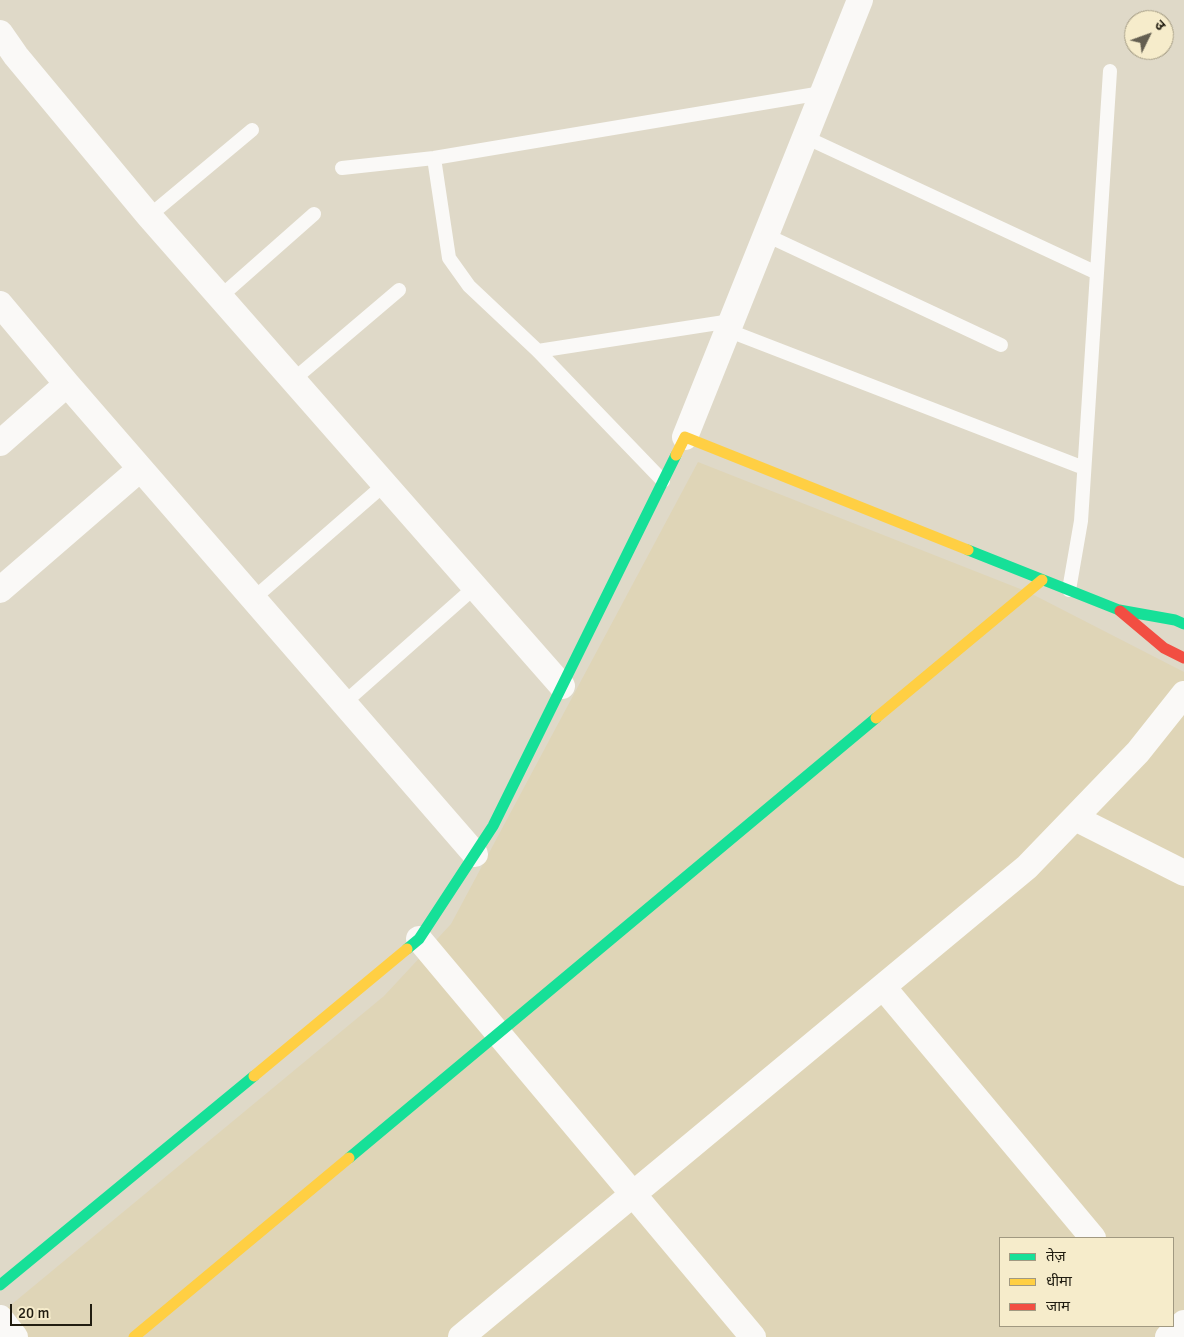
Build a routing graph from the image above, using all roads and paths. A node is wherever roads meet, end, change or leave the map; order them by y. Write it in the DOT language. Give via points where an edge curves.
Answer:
graph roads {
  1 [pos="860,0"];
  2 [pos="0,33"];
  3 [pos="1110,71"];
  4 [pos="822,93"];
  5 [pos="252,130"];
  6 [pos="805,137"];
  7 [pos="434,158"];
  8 [pos="342,168"];
  9 [pos="314,214"];
  10 [pos="149,216"];
  11 [pos="766,235"];
  12 [pos="1097,273"];
  13 [pos="399,290"];
  14 [pos="220,297"];
  15 [pos="0,304"];
  16 [pos="729,326"];
  17 [pos="1000,345"];
  18 [pos="538,351"];
  19 [pos="292,380"];
  20 [pos="67,384"];
  21 [pos="685,437"];
  22 [pos="0,444"];
  23 [pos="1084,468"];
  24 [pos="140,469"];
  25 [pos="663,481"];
  26 [pos="385,484"];
  27 [pos="1042,580"];
  28 [pos="475,587"];
  29 [pos="0,590"];
  30 [pos="1069,590"];
  31 [pos="253,599"];
  32 [pos="1118,610"];
  33 [pos="1184,624"];
  34 [pos="1184,658"];
  35 [pos="562,686"];
  36 [pos="1184,694"];
  37 [pos="344,703"];
  38 [pos="1074,818"];
  39 [pos="475,854"];
  40 [pos="1184,873"];
  41 [pos="419,939"];
  42 [pos="883,987"];
  43 [pos="498,1033"];
  44 [pos="633,1194"];
  45 [pos="1092,1237"];
  46 [pos="0,1285"];
  47 [pos="0,1318"];
  48 [pos="15,1337"];
  49 [pos="134,1337"];
  50 [pos="461,1337"];
  51 [pos="753,1337"];
  1 -- 4 [label="street"];
  2 -- 10 [label="street"];
  3 -- 12 [label="lane"];
  4 -- 6 [label="street"];
  4 -- 7 [label="lane"];
  5 -- 10 [label="lane"];
  6 -- 11 [label="street"];
  6 -- 12 [label="lane"];
  7 -- 8 [label="lane"];
  7 -- 18 [label="lane" via="449,258 469,286"];
  9 -- 14 [label="lane"];
  10 -- 14 [label="street"];
  11 -- 16 [label="street"];
  11 -- 17 [label="lane"];
  12 -- 23 [label="lane"];
  13 -- 19 [label="lane"];
  14 -- 19 [label="street"];
  15 -- 20 [label="street"];
  16 -- 18 [label="lane"];
  16 -- 21 [label="street"];
  16 -- 23 [label="lane"];
  18 -- 25 [label="lane"];
  19 -- 26 [label="street"];
  20 -- 22 [label="street"];
  20 -- 24 [label="street"];
  21 -- 25 [label="street"];
  21 -- 27 [label="street"];
  23 -- 30 [label="lane" via="1081,521"];
  24 -- 29 [label="street"];
  24 -- 31 [label="street"];
  25 -- 35 [label="street"];
  26 -- 28 [label="street"];
  26 -- 31 [label="lane"];
  27 -- 30 [label="street"];
  27 -- 43 [label="street"];
  28 -- 35 [label="street"];
  28 -- 37 [label="lane"];
  30 -- 32 [label="street"];
  31 -- 37 [label="street"];
  32 -- 33 [label="street"];
  32 -- 34 [label="street" via="1164,648"];
  35 -- 39 [label="street" via="493,826"];
  36 -- 38 [label="street" via="1138,752"];
  37 -- 39 [label="street"];
  38 -- 40 [label="street"];
  38 -- 42 [label="street" via="1027,867"];
  39 -- 41 [label="street"];
  41 -- 43 [label="street"];
  41 -- 46 [label="street"];
  42 -- 44 [label="street"];
  42 -- 45 [label="street"];
  43 -- 44 [label="street"];
  43 -- 49 [label="street"];
  44 -- 50 [label="street"];
  44 -- 51 [label="street"];
  47 -- 48 [label="street"];
}
